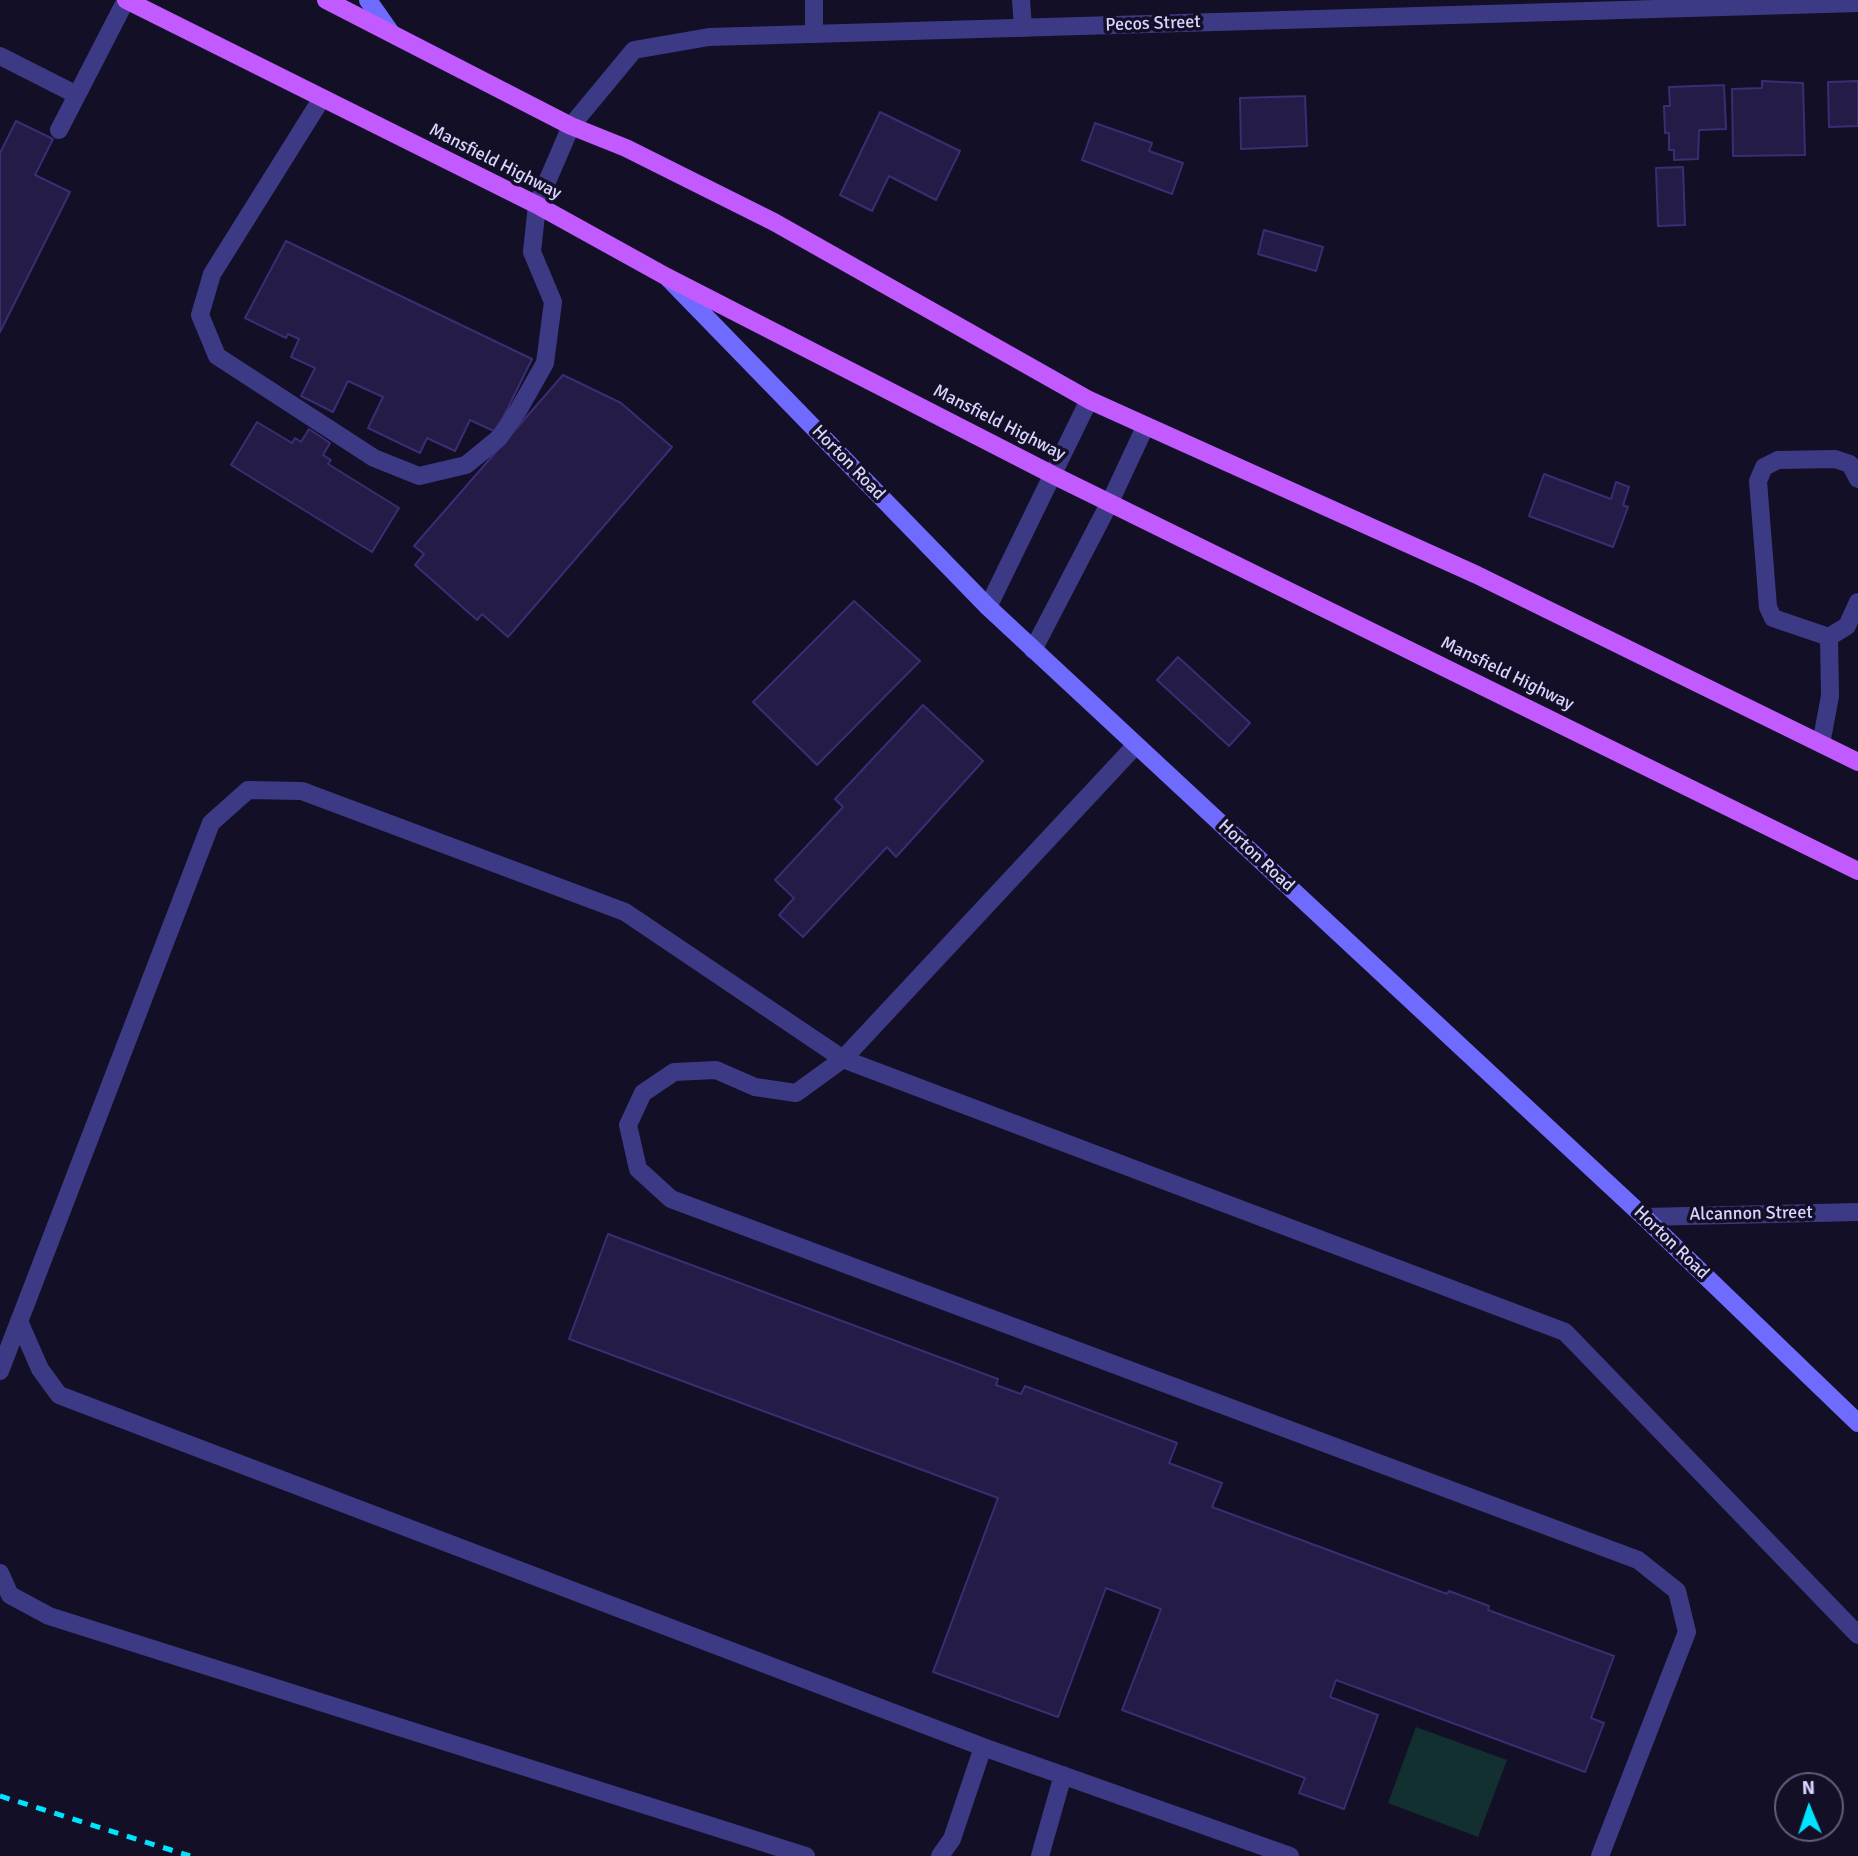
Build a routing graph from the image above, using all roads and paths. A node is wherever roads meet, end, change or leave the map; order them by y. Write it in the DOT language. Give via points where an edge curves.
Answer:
graph roads {
  1 [pos="126,0"];
  2 [pos="326,0"];
  3 [pos="368,0"];
  4 [pos="814,0"];
  5 [pos="1021,0"];
  6 [pos="1858,3"];
  7 [pos="1023,28"];
  8 [pos="391,33"];
  9 [pos="814,34"];
  10 [pos="0,56"];
  11 [pos="77,95"];
  12 [pos="322,98"];
  13 [pos="571,126"];
  14 [pos="59,130"];
  15 [pos="537,205"];
  16 [pos="667,277"];
  17 [pos="1089,400"];
  18 [pos="1144,427"];
  19 [pos="1055,476"];
  20 [pos="1858,479"];
  21 [pos="1110,502"];
  22 [pos="1858,602"];
  23 [pos="988,607"];
  24 [pos="1829,637"];
  25 [pos="1033,650"];
  26 [pos="1821,744"];
  27 [pos="1136,745"];
  28 [pos="1858,762"];
  29 [pos="1858,871"];
  30 [pos="843,1059"];
  31 [pos="1858,1212"];
  32 [pos="1644,1217"];
  33 [pos="19,1321"];
  34 [pos="0,1371"];
  35 [pos="1858,1423"];
  36 [pos="0,1573"];
  37 [pos="1858,1635"];
  38 [pos="983,1747"];
  39 [pos="1063,1776"];
  40 [pos="806,1856"];
  41 [pos="940,1856"];
  42 [pos="1040,1856"];
  43 [pos="1290,1856"];
  44 [pos="1600,1856"];
  1 -- 11 [label="street"];
  1 -- 12 [label="main road, Mansfield Highway"];
  2 -- 8 [label="main road"];
  3 -- 8 [label="street"];
  4 -- 9 [label="street"];
  5 -- 7 [label="street"];
  6 -- 7 [label="street, Pecos Street"];
  7 -- 9 [label="street, Pecos Street"];
  8 -- 13 [label="main road"];
  9 -- 13 [label="street, Pecos Street" via="709,37 634,50"];
  10 -- 11 [label="street"];
  11 -- 14 [label="street"];
  12 -- 15 [label="main road, Mansfield Highway"];
  12 -- 15 [label="street, Pecos Street" via="212,274 200,315 217,356 374,458 419,476 466,465 499,438 519,409 545,363 553,302 532,252"];
  13 -- 15 [label="street, Pecos Street"];
  13 -- 17 [label="main road" via="626,148 774,222"];
  15 -- 16 [label="main road, Mansfield Highway"];
  16 -- 19 [label="main road, Mansfield Highway"];
  16 -- 23 [label="street, Horton Road"];
  17 -- 18 [label="main road"];
  17 -- 19 [label="street"];
  18 -- 21 [label="street"];
  18 -- 26 [label="main road" via="1477,575"];
  19 -- 21 [label="main road, Mansfield Highway"];
  19 -- 23 [label="street"];
  20 -- 24 [label="street" via="1850,464 1835,458 1778,460 1763,467 1758,481 1768,607 1773,618"];
  21 -- 25 [label="street"];
  21 -- 29 [label="main road, Mansfield Highway"];
  22 -- 24 [label="street" via="1847,626"];
  23 -- 25 [label="street, Horton Road"];
  24 -- 26 [label="street" via="1830,696"];
  25 -- 27 [label="street, Horton Road"];
  26 -- 28 [label="main road"];
  27 -- 30 [label="street"];
  27 -- 32 [label="street, Horton Road"];
  30 -- 33 [label="street" via="625,912 302,791 248,790 211,823"];
  30 -- 37 [label="street" via="1565,1332"];
  30 -- 44 [label="street" via="796,1093 755,1087 716,1070 674,1072 643,1093 628,1125 638,1170 671,1199 1638,1560 1676,1591 1686,1632"];
  31 -- 32 [label="street, Alcannon Street"];
  32 -- 35 [label="street, Horton Road"];
  33 -- 34 [label="street"];
  33 -- 38 [label="street" via="40,1369 59,1395"];
  36 -- 40 [label="street" via="10,1595 49,1616"];
  38 -- 39 [label="street"];
  38 -- 41 [label="street" via="952,1839"];
  39 -- 42 [label="street"];
  39 -- 43 [label="street"];
}
